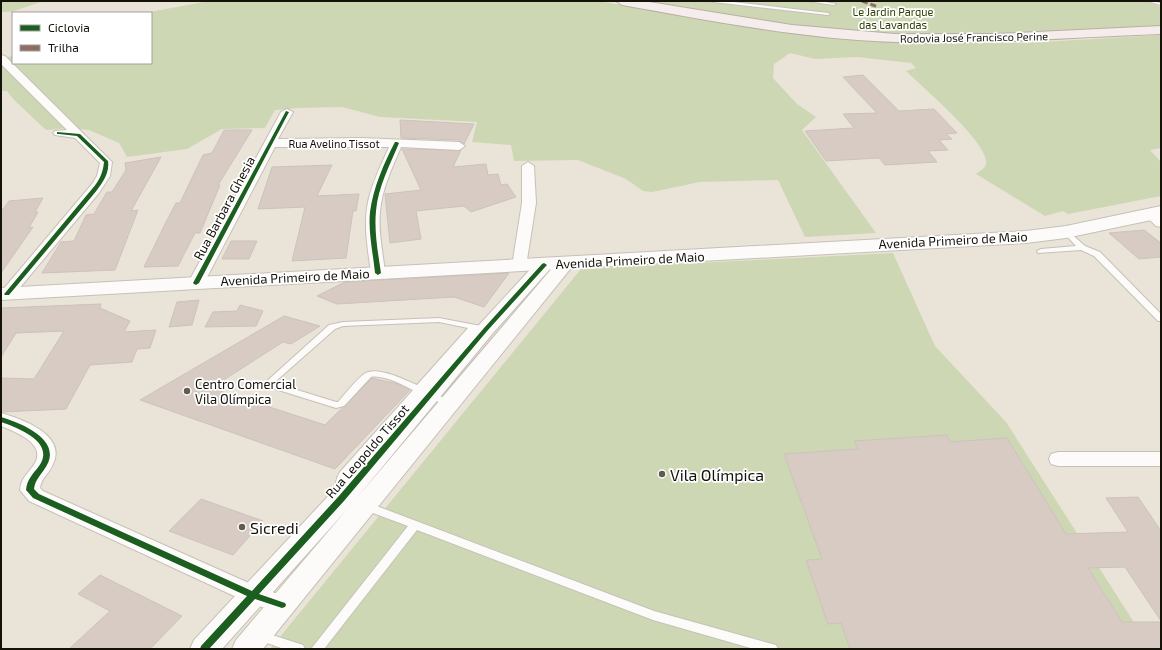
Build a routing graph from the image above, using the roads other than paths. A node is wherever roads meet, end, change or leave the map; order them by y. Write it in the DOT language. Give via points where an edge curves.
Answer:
graph roads {
  1 [pos="622,1"];
  2 [pos="713,1"];
  3 [pos="750,1"];
  4 [pos="809,1"];
  5 [pos="1152,1"];
  6 [pos="834,4"];
  7 [pos="1161,4"];
  8 [pos="778,8"];
  9 [pos="828,14"];
  10 [pos="1161,30"];
  11 [pos="12,55"];
  12 [pos="1,58"];
  13 [pos="287,112"];
  14 [pos="59,133"];
  15 [pos="78,135"];
  16 [pos="270,143"];
  17 [pos="397,143"];
  18 [pos="459,146"];
  19 [pos="528,166"];
  20 [pos="1158,216"];
  21 [pos="1066,232"];
  22 [pos="1082,248"];
  23 [pos="1041,251"];
  24 [pos="555,264"];
  25 [pos="519,266"];
  26 [pos="378,273"];
  27 [pos="196,283"];
  28 [pos="4,294"];
  29 [pos="527,296"];
  30 [pos="1161,318"];
  31 [pos="480,328"];
  32 [pos="432,396"];
  33 [pos="1,419"];
  34 [pos="1058,459"];
  35 [pos="1161,459"];
  36 [pos="341,499"];
  37 [pos="365,506"];
  38 [pos="415,525"];
  39 [pos="253,595"];
  40 [pos="282,605"];
  41 [pos="252,642"];
  42 [pos="204,649"];
  43 [pos="299,649"];
  44 [pos="317,649"];
  45 [pos="772,649"];
  1 -- 10 [label="main road, Rodovia José Francisco Perine" via="786,27 893,38 994,39"];
  2 -- 8 [label="lane"];
  3 -- 8 [label="lane"];
  4 -- 6 [label="lane"];
  5 -- 7 [label="lane"];
  8 -- 9 [label="lane"];
  11 -- 12 [label="street"];
  12 -- 15 [label="street"];
  13 -- 16 [label="street, Rua Barbara Ghesia"];
  14 -- 15 [label="street"];
  15 -- 28 [label="street" via="106,162 102,180"];
  16 -- 17 [label="street, Rua Avelino Tissot"];
  16 -- 27 [label="street, Rua Barbara Ghesia"];
  17 -- 18 [label="street, Rua Avelino Tissot"];
  17 -- 26 [label="street" via="376,193 374,204 373,231"];
  19 -- 25 [label="street" via="531,183"];
  20 -- 21 [label="main road, Avenida Primeiro de Maio"];
  21 -- 22 [label="lane"];
  21 -- 24 [label="main road, Avenida Primeiro de Maio" via="1026,237"];
  22 -- 23 [label="lane"];
  22 -- 30 [label="lane" via="1097,254"];
  24 -- 25 [label="main road, Avenida Primeiro de Maio"];
  24 -- 29 [label="street, Rua Leopoldo Tissot"];
  25 -- 26 [label="main road, Avenida Primeiro de Maio"];
  26 -- 27 [label="main road, Avenida Primeiro de Maio"];
  27 -- 28 [label="main road, Avenida Primeiro de Maio"];
  29 -- 31 [label="street, Rua Leopoldo Tissot"];
  29 -- 32 [label="street, Rua Leopoldo Tissot"];
  31 -- 32 [label="street, Rua Leopoldo Tissot"];
  31 -- 32 [label="lane" via="439,320 343,324 332,327 271,381 275,386 336,405 341,404 371,374 393,378"];
  32 -- 36 [label="street, Rua Leopoldo Tissot"];
  32 -- 37 [label="street, Rua Leopoldo Tissot"];
  33 -- 39 [label="street" via="16,424 44,442 48,452 45,463 30,481 30,490 36,496"];
  34 -- 35 [label="street"];
  36 -- 37 [label="lane"];
  36 -- 39 [label="street, Rua Leopoldo Tissot"];
  37 -- 38 [label="lane"];
  37 -- 40 [label="street, Rua Leopoldo Tissot"];
  38 -- 44 [label="lane"];
  38 -- 45 [label="lane" via="653,615"];
  39 -- 40 [label="street"];
  39 -- 42 [label="street, Rua Leopoldo Tissot"];
  40 -- 41 [label="street, Rua Leopoldo Tissot"];
  41 -- 43 [label="lane"];
}
